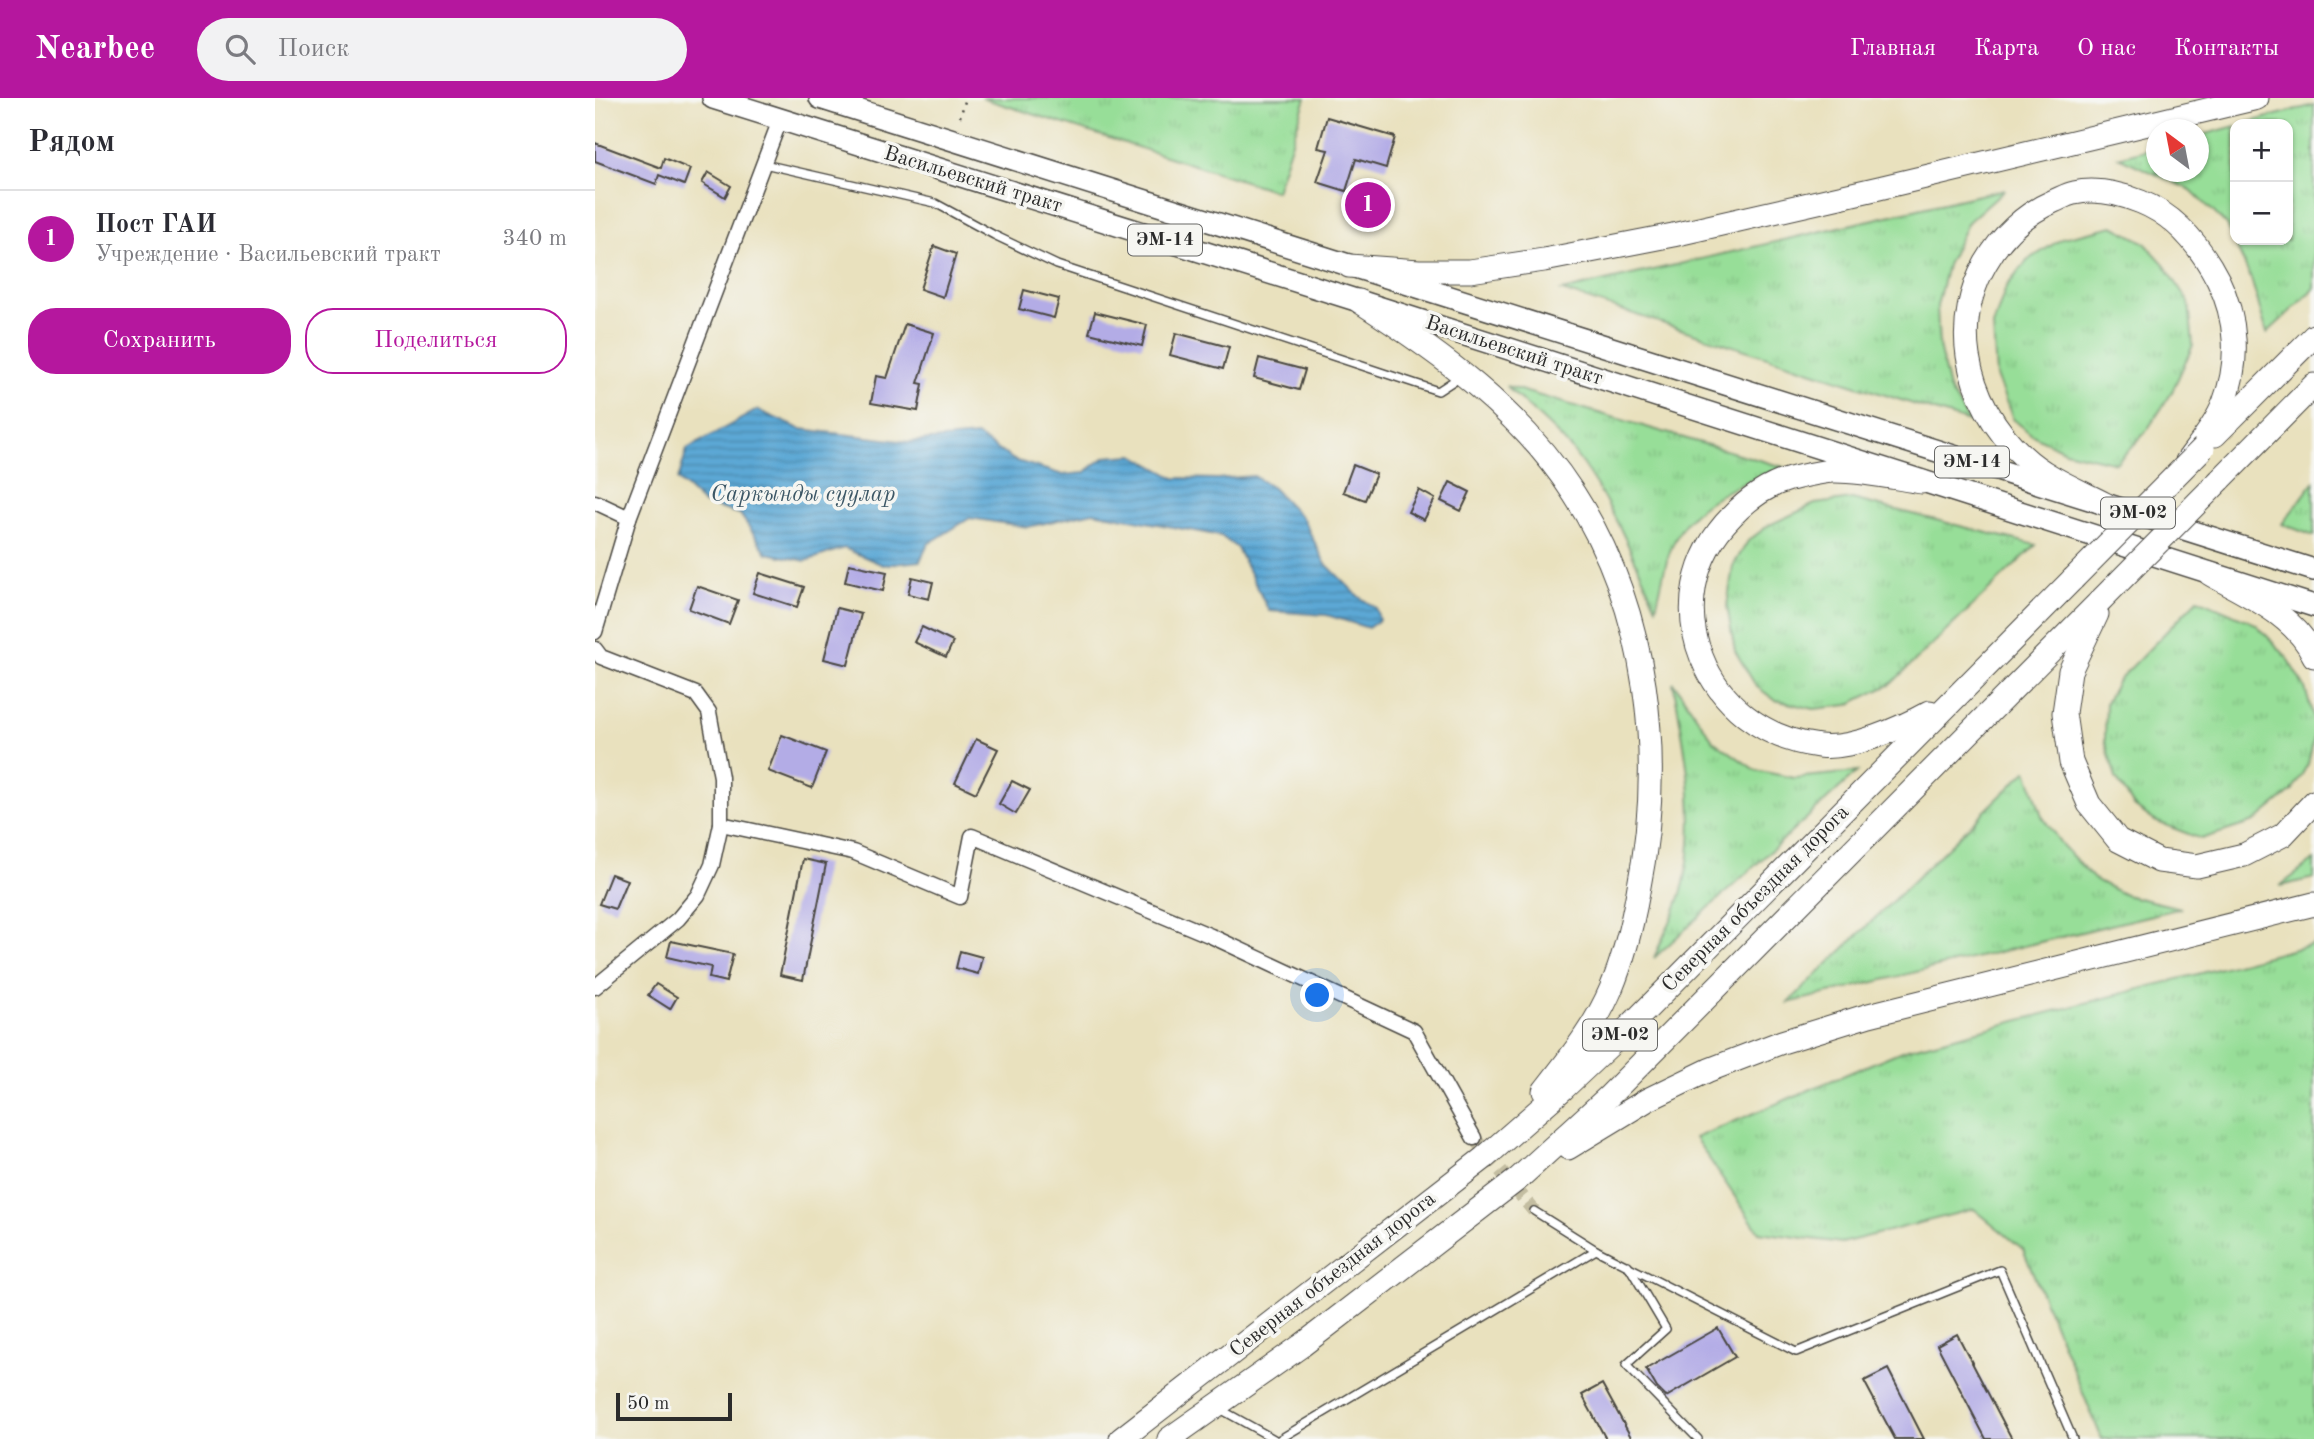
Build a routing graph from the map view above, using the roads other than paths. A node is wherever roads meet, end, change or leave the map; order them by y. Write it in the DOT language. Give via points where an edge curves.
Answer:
graph roads {
  1 [pos="714,98"];
  2 [pos="820,98"];
  3 [pos="2257,98"];
  4 [pos="780,120"];
  5 [pos="763,164"];
  6 [pos="1349,266"];
  7 [pos="1453,296"];
  8 [pos="1359,301"];
  9 [pos="1444,328"];
  10 [pos="2314,336"];
  11 [pos="1463,375"];
  12 [pos="2314,385"];
  13 [pos="2178,472"];
  14 [pos="1922,482"];
  15 [pos="595,502"];
  16 [pos="2105,505"];
  17 [pos="629,518"];
  18 [pos="2314,570"];
  19 [pos="2210,574"];
  20 [pos="2105,596"];
  21 [pos="2314,606"];
  22 [pos="595,632"];
  23 [pos="595,649"];
  24 [pos="2314,656"];
  25 [pos="1974,679"];
  26 [pos="2314,802"];
  27 [pos="721,824"];
  28 [pos="2314,904"];
  29 [pos="595,987"];
  30 [pos="1479,1148"];
  31 [pos="1518,1179"];
  32 [pos="1534,1211"];
  33 [pos="1596,1250"];
  34 [pos="1627,1264"];
  35 [pos="1215,1406"];
  36 [pos="1122,1439"];
  37 [pos="1169,1439"];
  38 [pos="1275,1439"];
  39 [pos="1280,1439"];
  40 [pos="1698,1439"];
  41 [pos="2073,1439"];
  1 -- 4 [label="main road, Васильевский тракт / ЭМ-14"];
  2 -- 6 [label="main road, Васильевский тракт / ЭМ-14"];
  3 -- 6 [label="highway" via="1853,194 1544,260 1470,271"];
  4 -- 5 [label="street"];
  4 -- 8 [label="main road, Васильевский тракт / ЭМ-14"];
  5 -- 11 [label="lane" via="935,202 1057,265 1438,391"];
  5 -- 17 [label="street"];
  6 -- 7 [label="main road, Васильевский тракт / ЭМ-14"];
  7 -- 9 [label="main road"];
  7 -- 16 [label="main road, Васильевский тракт / ЭМ-14"];
  8 -- 9 [label="main road, Васильевский тракт / ЭМ-14"];
  8 -- 11 [label="highway"];
  9 -- 14 [label="main road, Васильевский тракт / ЭМ-14"];
  10 -- 13 [label="highway, Северная объездная дорога / ЭМ-02, bridge"];
  11 -- 30 [label="highway" via="1535,443 1574,494 1600,541 1641,662 1650,727 1646,856 1632,926 1611,990 1578,1048 1538,1099"];
  12 -- 20 [label="highway, Северная объездная дорога / ЭМ-02, bridge"];
  13 -- 16 [label="highway" via="2224,404 2234,367 2235,332 2227,298 2209,262 2186,232 2156,208 2119,193 2074,192 2033,210 2002,238 1977,277 1968,316 1968,355 1978,395 1998,430 2024,458"];
  13 -- 25 [label="highway, Северная объездная дорога / ЭМ-02, bridge"];
  14 -- 19 [label="main road, Васильевский тракт / ЭМ-14"];
  14 -- 25 [label="highway" via="1832,471 1787,480 1747,500 1716,532 1699,566 1691,607 1697,649 1717,688 1746,719 1779,737 1821,746 1902,728"];
  15 -- 17 [label="street"];
  16 -- 18 [label="main road, Васильевский тракт / ЭМ-14"];
  17 -- 22 [label="street"];
  19 -- 21 [label="main road, Васильевский тракт / ЭМ-14"];
  19 -- 24 [label="highway" via="2285,620"];
  20 -- 26 [label="highway" via="2070,671 2064,713 2071,762 2089,804 2118,840 2159,861 2197,866 2243,855 2283,835"];
  20 -- 31 [label="highway, Северная объездная дорога / ЭМ-02" via="1608,1097"];
  23 -- 27 [label="street" via="601,657 696,694 709,712 722,776"];
  25 -- 30 [label="highway, Северная объездная дорога / ЭМ-02" via="1565,1088"];
  27 -- 29 [label="street" via="712,865 698,895 678,919"];
  27 -- 30 [label="street" via="853,852 960,897 972,836 1211,936 1414,1031"];
  28 -- 31 [label="highway" via="1869,1015 1782,1042 1647,1100"];
  30 -- 36 [label="highway, Северная объездная дорога / ЭМ-02"];
  31 -- 35 [label="highway, Северная объездная дорога / ЭМ-02" via="1301,1346"];
  32 -- 33 [label="lane"];
  33 -- 34 [label="lane"];
  33 -- 39 [label="lane"];
  34 -- 40 [label="lane" via="1665,1329 1626,1365"];
  34 -- 41 [label="lane" via="1796,1352 2000,1269"];
  35 -- 37 [label="highway, Северная объездная дорога / ЭМ-02"];
  35 -- 38 [label="lane"];
}
